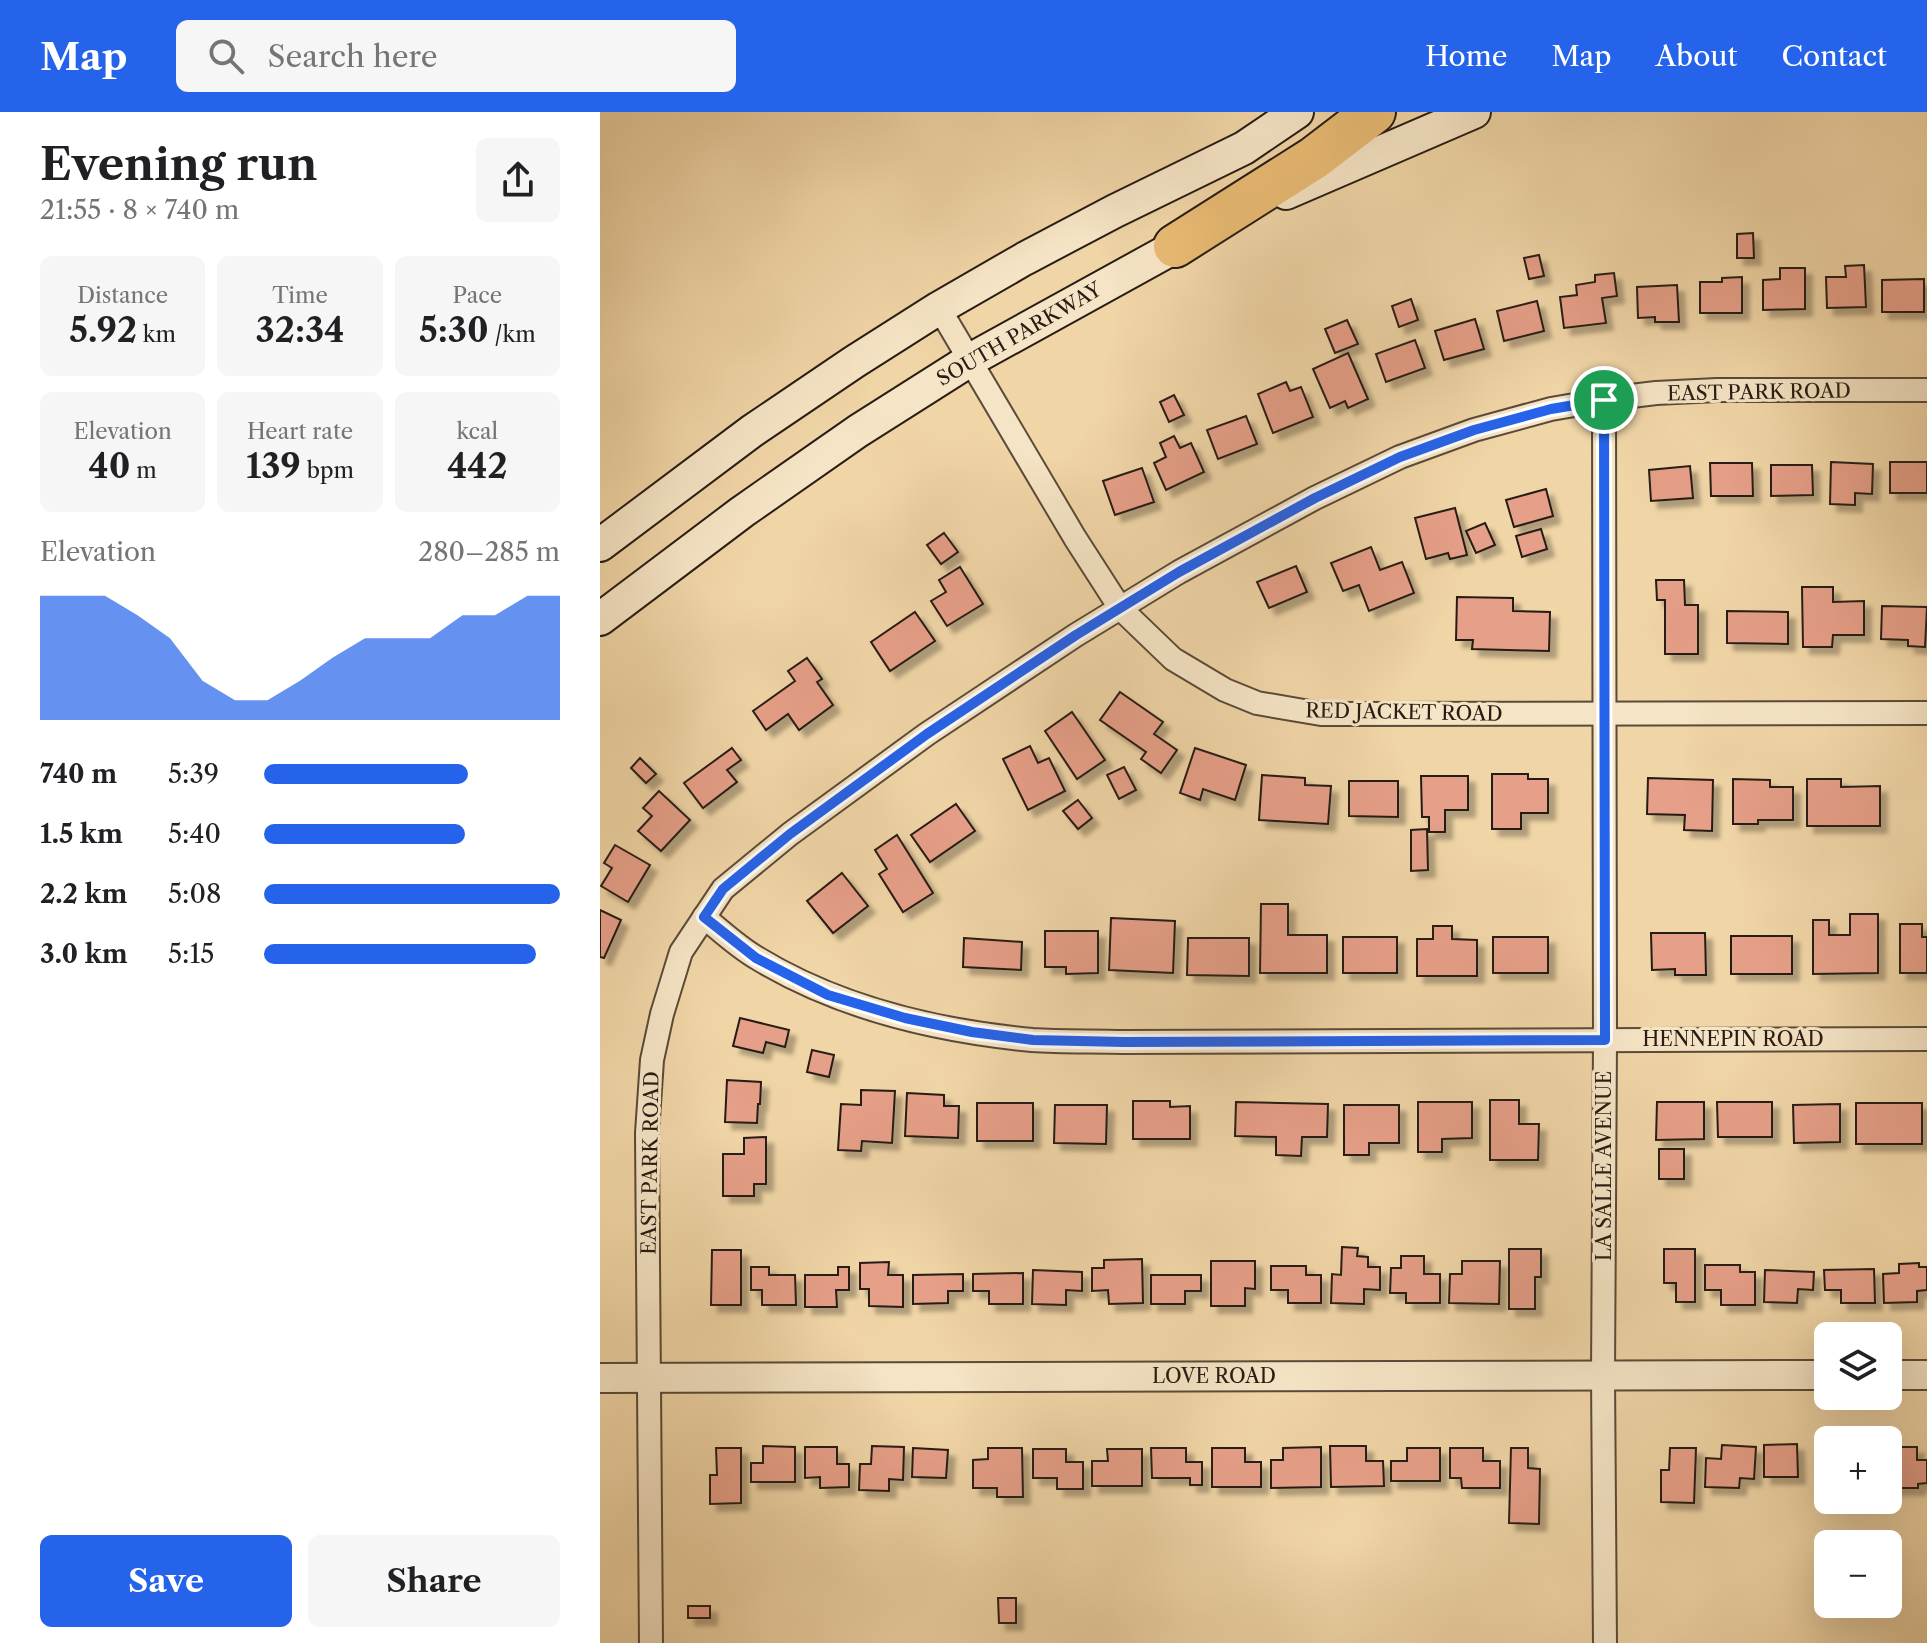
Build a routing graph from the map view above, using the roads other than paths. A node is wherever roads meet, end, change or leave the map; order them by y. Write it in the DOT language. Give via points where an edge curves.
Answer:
graph roads {
  1 [pos="1297,112"];
  2 [pos="1374,112"];
  3 [pos="1474,112"];
  4 [pos="1175,246"];
  5 [pos="939,308"];
  6 [pos="970,360"];
  7 [pos="1927,390"];
  8 [pos="1604,400"];
  9 [pos="600,545"];
  10 [pos="1120,608"];
  11 [pos="600,619"];
  12 [pos="1927,713"];
  13 [pos="1604,714"];
  14 [pos="704,917"];
  15 [pos="1927,1039"];
  16 [pos="1605,1040"];
  17 [pos="1603,1375"];
  18 [pos="1814,1375"];
  19 [pos="1902,1375"];
  20 [pos="1927,1375"];
  21 [pos="600,1378"];
  22 [pos="650,1378"];
  23 [pos="651,1643"];
  24 [pos="1605,1643"];
  1 -- 5 [label="main road" via="1244,148 1102,217"];
  2 -- 4 [label="highway" via="1314,158"];
  3 -- 4 [label="main road, SOUTH PARKWAY"];
  4 -- 6 [label="main road, SOUTH PARKWAY"];
  5 -- 6 [label="street, RED JACKET ROAD"];
  5 -- 9 [label="main road" via="752,431"];
  6 -- 10 [label="street, RED JACKET ROAD"];
  6 -- 11 [label="main road, SOUTH PARKWAY" via="755,503"];
  7 -- 8 [label="street, EAST PARK ROAD" via="1717,390"];
  8 -- 10 [label="street, EAST PARK ROAD" via="1474,430 1400,457 1315,498"];
  8 -- 13 [label="street, LA SALLE AVENUE"];
  10 -- 13 [label="street, RED JACKET ROAD" via="1173,659 1257,703 1321,714"];
  10 -- 14 [label="street, EAST PARK ROAD" via="927,734 790,834 723,889"];
  12 -- 13 [label="street, RED JACKET ROAD"];
  13 -- 16 [label="street, LA SALLE AVENUE"];
  14 -- 16 [label="street, HENNEPIN ROAD" via="756,958 828,995 972,1032 1124,1042"];
  14 -- 22 [label="street, EAST PARK ROAD" via="681,952 652,1060 647,1133"];
  15 -- 16 [label="street, HENNEPIN ROAD"];
  16 -- 17 [label="street, LA SALLE AVENUE"];
  17 -- 18 [label="street, LOVE ROAD"];
  17 -- 22 [label="street, LOVE ROAD"];
  17 -- 24 [label="street, LA SALLE AVENUE"];
  19 -- 20 [label="street"];
  21 -- 22 [label="street, LOVE ROAD"];
  22 -- 23 [label="street, EAST PARK ROAD"];
}
